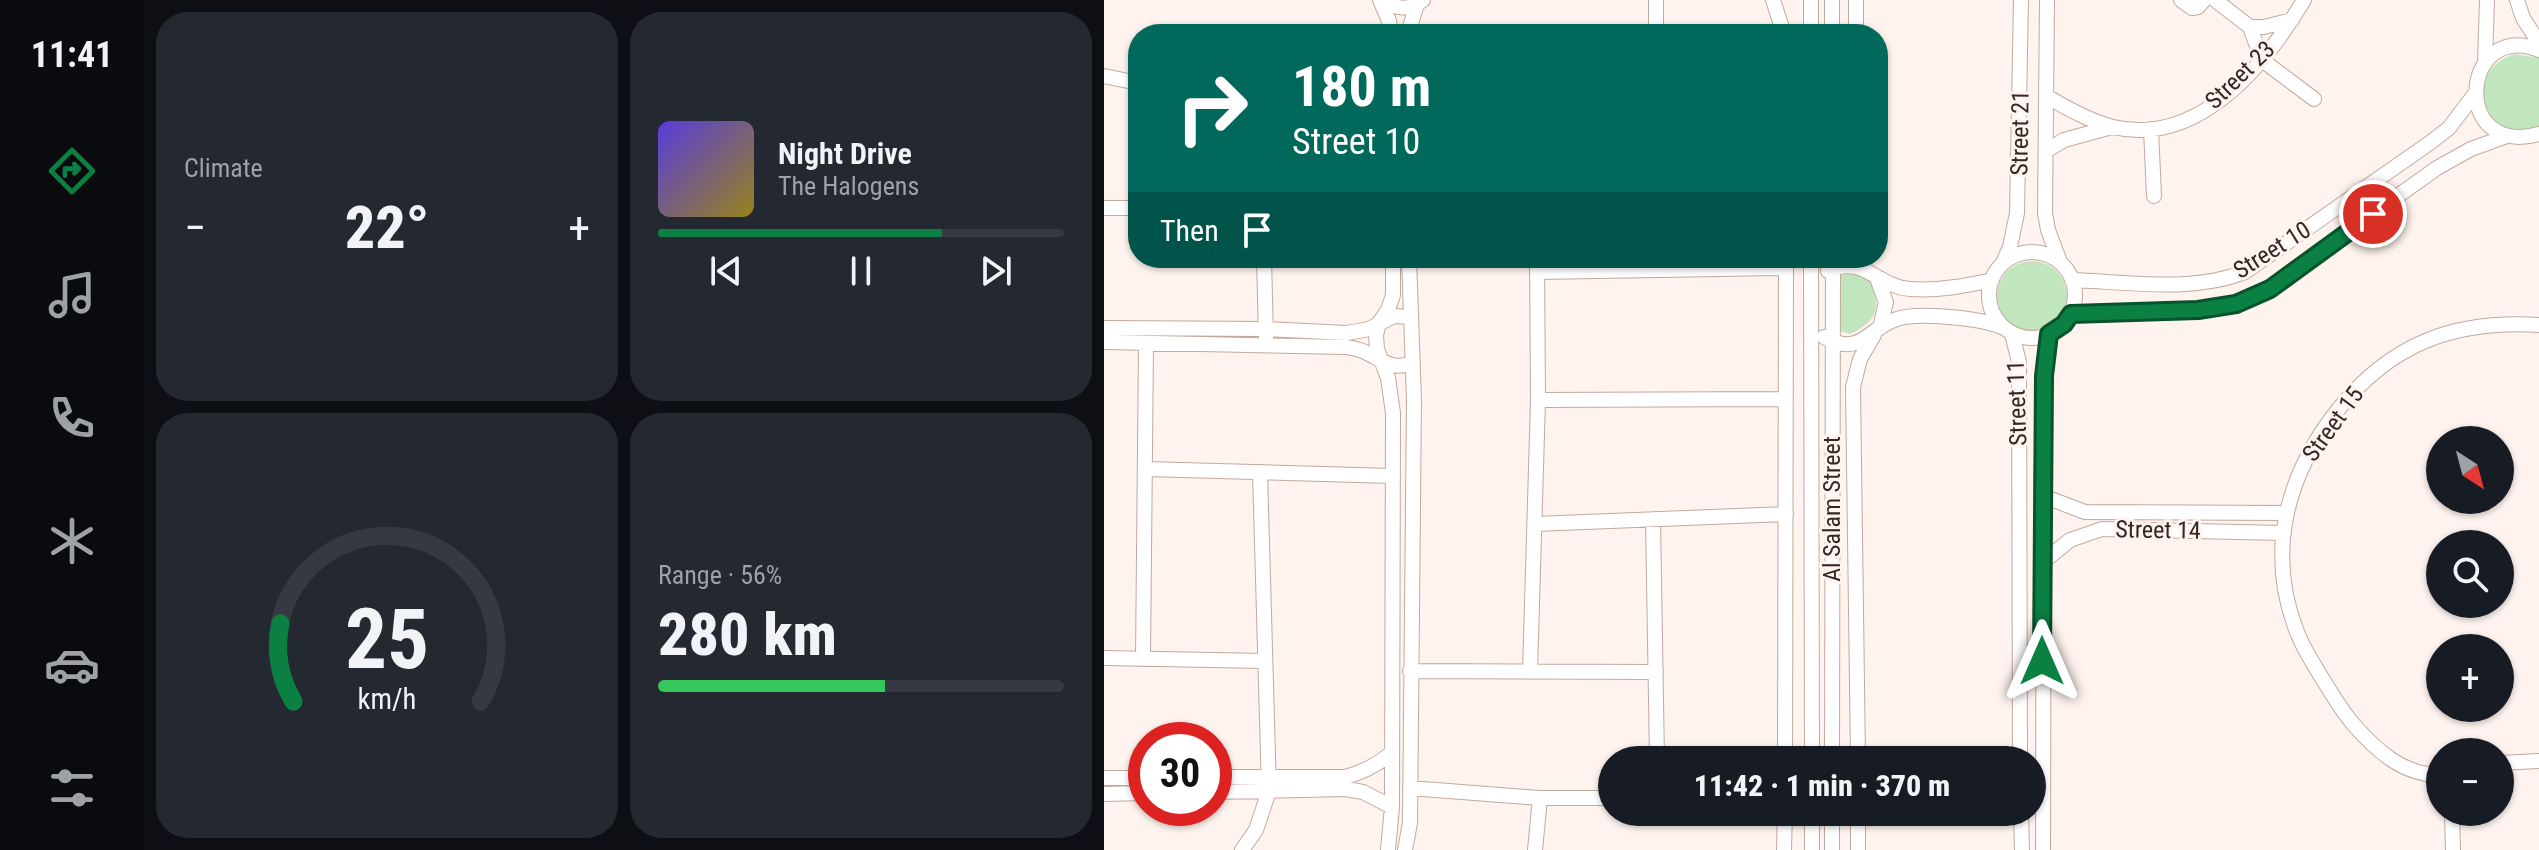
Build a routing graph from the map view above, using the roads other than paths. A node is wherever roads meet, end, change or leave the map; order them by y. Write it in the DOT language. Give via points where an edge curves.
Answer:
graph roads {
  1 [pos="1381,0"];
  2 [pos="1656,0"];
  3 [pos="1773,0"];
  4 [pos="1811,0"];
  5 [pos="1832,0"];
  6 [pos="1856,0"];
  7 [pos="2021,0"];
  8 [pos="2047,0"];
  9 [pos="2181,0"];
  10 [pos="2204,0"];
  11 [pos="2215,0"];
  12 [pos="2304,0"];
  13 [pos="2487,0"];
  14 [pos="2517,0"];
  15 [pos="1420,2"];
  16 [pos="2292,20"];
  17 [pos="1389,24"];
  18 [pos="1412,24"];
  19 [pos="1656,24"];
  20 [pos="1781,24"];
  21 [pos="1811,24"];
  22 [pos="1832,24"];
  23 [pos="1856,24"];
  24 [pos="2250,27"];
  25 [pos="2539,43"];
  26 [pos="2539,50"];
  27 [pos="2262,60"];
  28 [pos="2485,63"];
  29 [pos="1104,76"];
  30 [pos="1128,81"];
  31 [pos="2474,95"];
  32 [pos="2046,96"];
  33 [pos="2314,99"];
  34 [pos="2113,127"];
  35 [pos="2151,129"];
  36 [pos="2539,134"];
  37 [pos="2507,136"];
  38 [pos="2046,151"];
  39 [pos="2154,196"];
  40 [pos="1104,208"];
  41 [pos="1128,208"];
  42 [pos="2060,262"];
  43 [pos="2003,263"];
  44 [pos="1264,268"];
  45 [pos="1393,268"];
  46 [pos="1409,268"];
  47 [pos="1537,268"];
  48 [pos="1786,268"];
  49 [pos="1811,268"];
  50 [pos="1828,268"];
  51 [pos="1834,268"];
  52 [pos="1870,268"];
  53 [pos="1992,280"];
  54 [pos="2072,280"];
  55 [pos="1811,283"];
  56 [pos="2071,314"];
  57 [pos="1409,317"];
  58 [pos="1379,323"];
  59 [pos="2539,325"];
  60 [pos="1811,327"];
  61 [pos="1104,328"];
  62 [pos="1266,329"];
  63 [pos="2008,330"];
  64 [pos="1877,331"];
  65 [pos="2049,334"];
  66 [pos="1833,341"];
  67 [pos="1104,342"];
  68 [pos="1146,344"];
  69 [pos="1266,346"];
  70 [pos="1382,361"];
  71 [pos="1411,363"];
  72 [pos="1786,399"];
  73 [pos="1538,400"];
  74 [pos="1852,430"];
  75 [pos="1832,431"];
  76 [pos="1145,469"];
  77 [pos="1260,472"];
  78 [pos="1393,476"];
  79 [pos="2043,496"];
  80 [pos="2287,513"];
  81 [pos="1786,514"];
  82 [pos="1653,519"];
  83 [pos="1535,524"];
  84 [pos="2284,533"];
  85 [pos="2043,562"];
  86 [pos="2019,629"];
  87 [pos="2042,629"];
  88 [pos="1104,658"];
  89 [pos="1143,659"];
  90 [pos="1265,661"];
  91 [pos="1410,671"];
  92 [pos="1530,672"];
  93 [pos="1656,672"];
  94 [pos="1657,746"];
  95 [pos="1785,746"];
  96 [pos="1812,746"];
  97 [pos="1832,746"];
  98 [pos="1858,746"];
  99 [pos="2020,746"];
  100 [pos="1392,752"];
  101 [pos="2539,761"];
  102 [pos="2514,762"];
  103 [pos="2426,773"];
  104 [pos="1104,778"];
  105 [pos="1128,778"];
  106 [pos="1232,779"];
  107 [pos="1269,784"];
  108 [pos="1410,788"];
  109 [pos="1232,789"];
  110 [pos="1128,793"];
  111 [pos="1104,794"];
  112 [pos="1540,798"];
  113 [pos="1598,798"];
  114 [pos="1392,807"];
  115 [pos="1785,826"];
  116 [pos="1812,826"];
  117 [pos="1832,826"];
  118 [pos="1858,826"];
  119 [pos="2021,826"];
  120 [pos="2452,826"];
  121 [pos="1242,850"];
  122 [pos="1388,850"];
  123 [pos="1405,850"];
  124 [pos="1535,850"];
  125 [pos="1784,850"];
  126 [pos="1812,850"];
  127 [pos="1832,850"];
  128 [pos="1858,850"];
  129 [pos="2022,850"];
  130 [pos="2043,850"];
  131 [pos="2453,850"];
  1 -- 15 [label="street" via="1404,8"];
  1 -- 17 [label="street"];
  2 -- 19 [label="street"];
  3 -- 20 [label="street"];
  4 -- 21 [label="street"];
  5 -- 22 [label="street"];
  6 -- 23 [label="street"];
  7 -- 43 [label="street, Street 21" via="2017,213"];
  8 -- 32 [label="street, Street 21"];
  9 -- 10 [label="street" via="2192,8"];
  11 -- 24 [label="street"];
  12 -- 16 [label="street, Street 23"];
  13 -- 28 [label="street, Street 10"];
  14 -- 25 [label="street"];
  15 -- 18 [label="street"];
  16 -- 24 [label="street"];
  16 -- 27 [label="street, Street 23"];
  24 -- 27 [label="street"];
  26 -- 28 [label="street" via="2510,47"];
  27 -- 33 [label="street"];
  27 -- 35 [label="street, Street 23" via="2212,107 2189,120"];
  28 -- 31 [label="street, Street 10"];
  29 -- 30 [label="street"];
  31 -- 37 [label="street" via="2479,113"];
  31 -- 54 [label="street, Street 10" via="2431,142 2245,272 2189,284"];
  32 -- 34 [label="street, Street 23"];
  32 -- 38 [label="street, Street 21"];
  34 -- 35 [label="street, Street 23"];
  34 -- 38 [label="street, Street 23" via="2064,140"];
  35 -- 39 [label="street"];
  36 -- 37 [label="street, Street 10"];
  37 -- 56 [label="street, Street 10" via="2437,168 2256,297 2214,309"];
  38 -- 42 [label="street, Street 21" via="2045,213"];
  40 -- 41 [label="street"];
  42 -- 43 [label="street" via="2025,253"];
  42 -- 54 [label="street"];
  43 -- 53 [label="street"];
  44 -- 62 [label="street"];
  45 -- 58 [label="street" via="1393,295"];
  46 -- 57 [label="street"];
  47 -- 73 [label="street"];
  48 -- 72 [label="street"];
  49 -- 55 [label="street, Al Salam Street"];
  50 -- 55 [label="street"];
  51 -- 66 [label="street, Al Salam Street"];
  52 -- 53 [label="street" via="1896,287 1910,289"];
  52 -- 64 [label="street" via="1886,302"];
  53 -- 63 [label="street" via="1989,300 1996,319"];
  54 -- 56 [label="street"];
  55 -- 60 [label="street, Al Salam Street"];
  56 -- 65 [label="street"];
  57 -- 58 [label="street"];
  57 -- 71 [label="street"];
  58 -- 62 [label="street" via="1347,333"];
  58 -- 70 [label="street" via="1377,349"];
  59 -- 80 [label="street, Street 15" via="2450,331 2382,366 2348,397 2312,444"];
  60 -- 66 [label="street"];
  60 -- 96 [label="street, Al Salam Street"];
  61 -- 62 [label="street"];
  62 -- 69 [label="street"];
  63 -- 64 [label="street" via="1964,318 1913,317 1895,319"];
  63 -- 65 [label="street" via="2034,338"];
  63 -- 86 [label="street, Street 11" via="2019,362"];
  64 -- 66 [label="street" via="1853,343"];
  64 -- 74 [label="street" via="1856,371"];
  65 -- 79 [label="street, Street 11"];
  66 -- 75 [label="street, Al Salam Street"];
  67 -- 68 [label="street"];
  68 -- 69 [label="street"];
  68 -- 76 [label="street"];
  69 -- 70 [label="street" via="1359,348"];
  70 -- 71 [label="street" via="1396,367"];
  70 -- 78 [label="street" via="1392,395"];
  71 -- 91 [label="street"];
  72 -- 73 [label="street"];
  72 -- 81 [label="street"];
  73 -- 83 [label="street"];
  74 -- 75 [label="street"];
  74 -- 98 [label="street"];
  75 -- 97 [label="street, Al Salam Street"];
  76 -- 77 [label="street"];
  76 -- 89 [label="street"];
  77 -- 78 [label="street"];
  77 -- 90 [label="street"];
  78 -- 100 [label="street"];
  79 -- 80 [label="street, Street 14" via="2085,512"];
  79 -- 85 [label="street, Street 11"];
  80 -- 84 [label="street, Street 15"];
  81 -- 82 [label="street"];
  81 -- 95 [label="street"];
  82 -- 83 [label="street"];
  82 -- 93 [label="street"];
  83 -- 92 [label="street"];
  84 -- 85 [label="street, Street 14" via="2102,529 2070,540"];
  84 -- 103 [label="street, Street 15" via="2282,560 2290,611 2307,654 2350,720 2386,756"];
  85 -- 87 [label="street, Street 11"];
  86 -- 87 [label="street"];
  86 -- 99 [label="street, Street 11"];
  87 -- 130 [label="street, Street 11"];
  88 -- 89 [label="street"];
  89 -- 90 [label="street"];
  90 -- 107 [label="street"];
  91 -- 92 [label="street"];
  91 -- 108 [label="street"];
  92 -- 93 [label="street"];
  93 -- 94 [label="street"];
  100 -- 107 [label="street" via="1379,764 1345,777"];
  100 -- 114 [label="street"];
  101 -- 102 [label="street"];
  104 -- 105 [label="street"];
  106 -- 107 [label="street"];
  107 -- 109 [label="street"];
  107 -- 114 [label="street" via="1346,789"];
  107 -- 121 [label="street" via="1256,830"];
  108 -- 112 [label="street"];
  108 -- 123 [label="street"];
  110 -- 111 [label="street"];
  112 -- 113 [label="street"];
  112 -- 124 [label="street"];
  114 -- 122 [label="street"];
  115 -- 125 [label="street"];
  116 -- 126 [label="street"];
  117 -- 127 [label="street"];
  118 -- 128 [label="street"];
  119 -- 129 [label="street"];
  120 -- 131 [label="street"];
}
